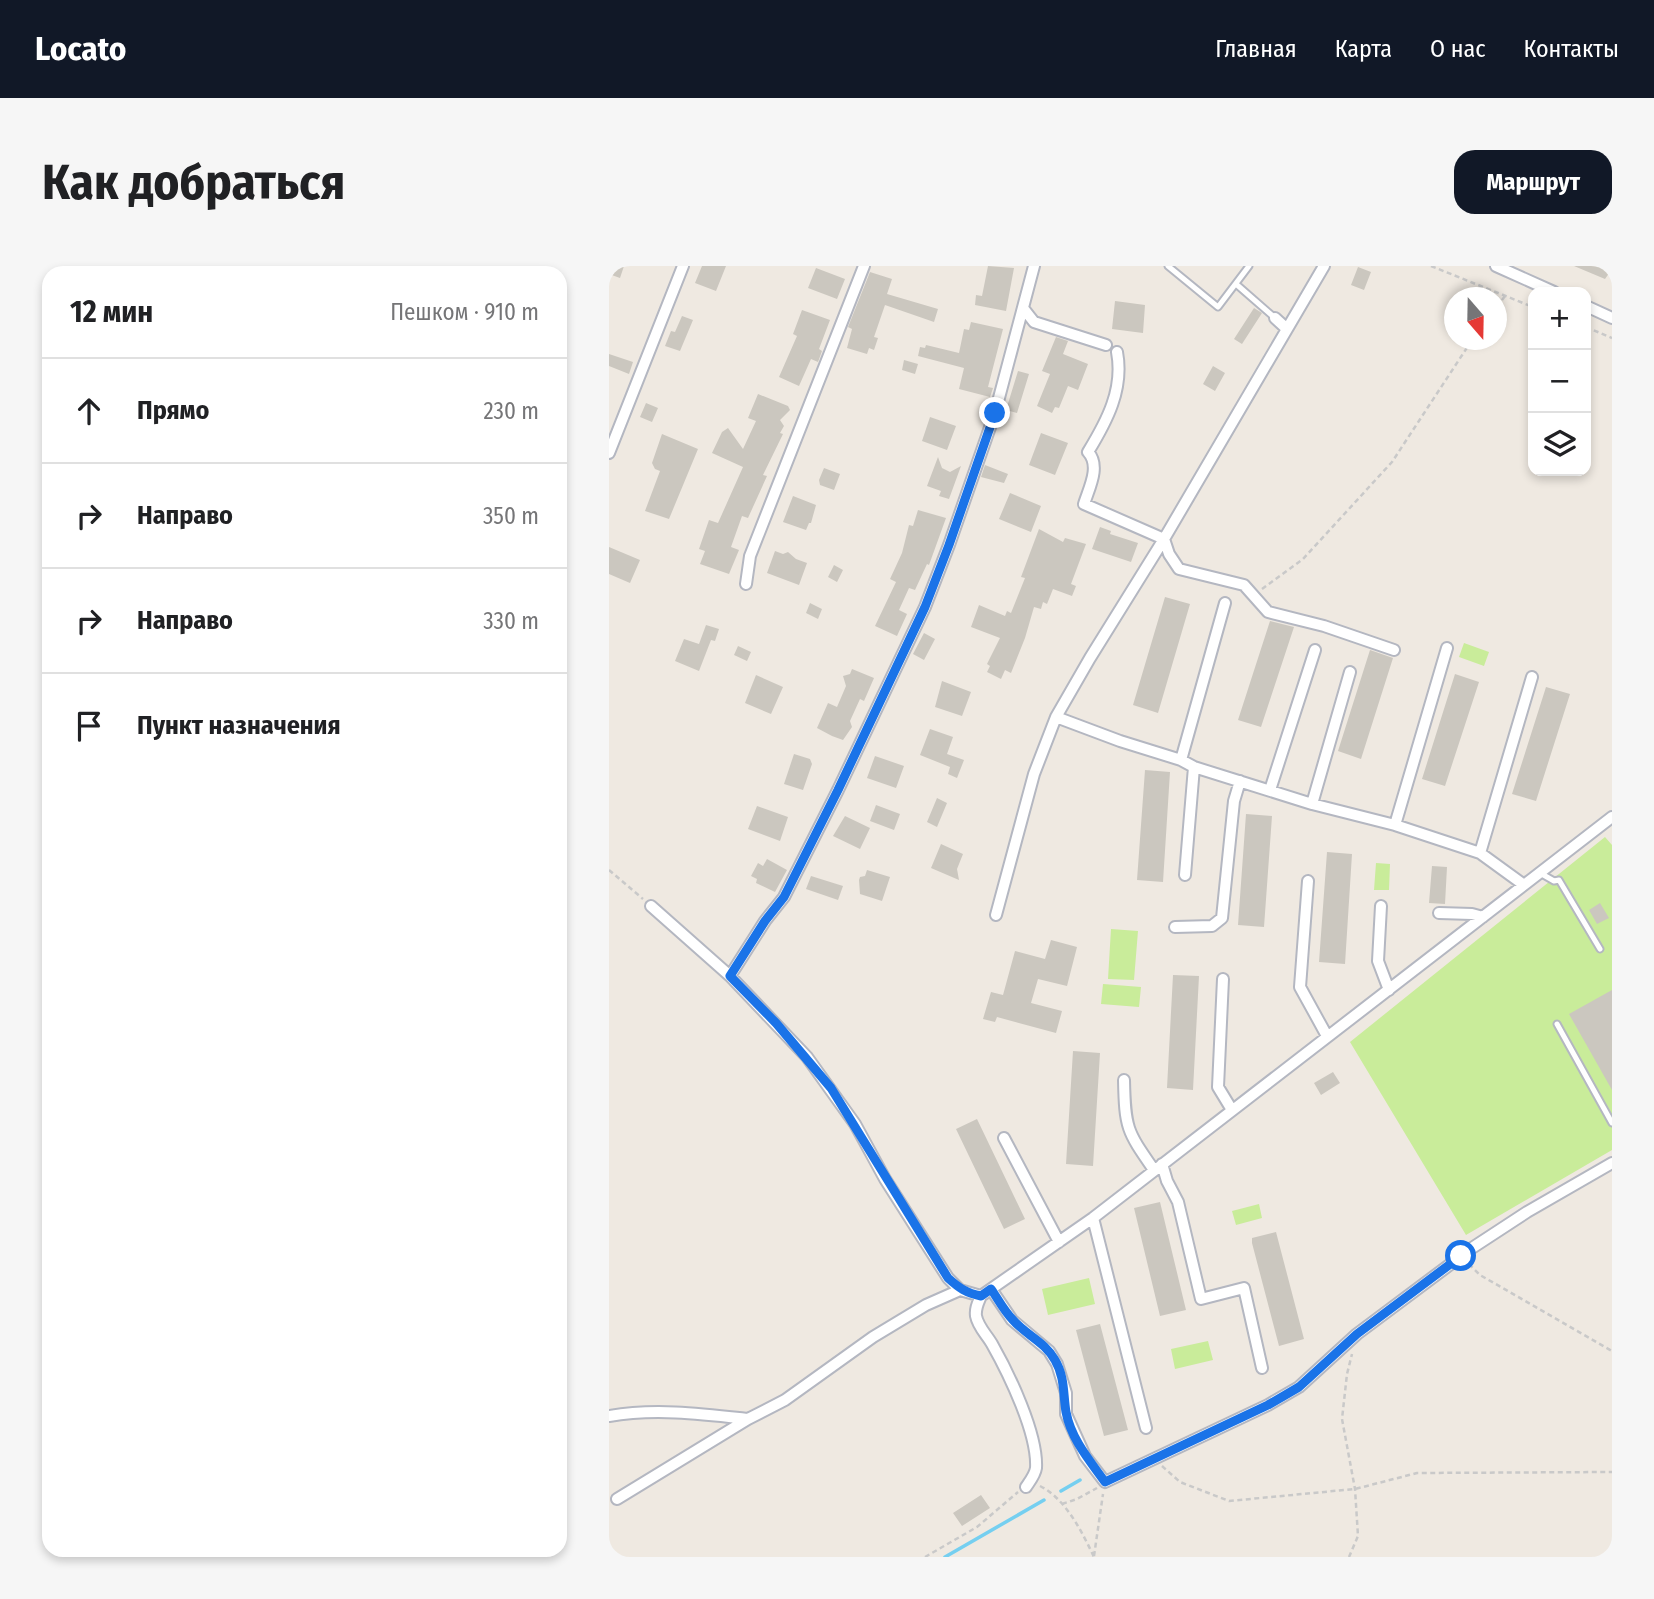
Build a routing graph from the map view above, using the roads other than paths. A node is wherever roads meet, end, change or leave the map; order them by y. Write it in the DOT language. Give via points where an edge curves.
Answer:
graph roads {
  1 [pos="683,266"];
  2 [pos="864,266"];
  3 [pos="1034,266"];
  4 [pos="1168,266"];
  5 [pos="1249,266"];
  6 [pos="1324,266"];
  7 [pos="1497,266"];
  8 [pos="1236,285"];
  9 [pos="1543,287"];
  10 [pos="1023,307"];
  11 [pos="1591,308"];
  12 [pos="1275,318"];
  13 [pos="1612,318"];
  14 [pos="1287,329"];
  15 [pos="1107,345"];
  16 [pos="1117,352"];
  17 [pos="609,453"];
  18 [pos="1164,539"];
  19 [pos="746,584"];
  20 [pos="1226,603"];
  21 [pos="1447,648"];
  22 [pos="1315,650"];
  23 [pos="1394,650"];
  24 [pos="1350,672"];
  25 [pos="1532,677"];
  26 [pos="1056,717"];
  27 [pos="1181,760"];
  28 [pos="1193,766"];
  29 [pos="1240,781"];
  30 [pos="1270,790"];
  31 [pos="1312,804"];
  32 [pos="1612,817"];
  33 [pos="1395,825"];
  34 [pos="1480,853"];
  35 [pos="1539,873"];
  36 [pos="1185,875"];
  37 [pos="1308,881"];
  38 [pos="1524,885"];
  39 [pos="651,906"];
  40 [pos="1381,906"];
  41 [pos="1439,914"];
  42 [pos="996,915"];
  43 [pos="1483,917"];
  44 [pos="1175,926"];
  45 [pos="1600,949"];
  46 [pos="730,976"];
  47 [pos="1223,979"];
  48 [pos="1389,990"];
  49 [pos="1557,1024"];
  50 [pos="1327,1036"];
  51 [pos="1124,1080"];
  52 [pos="1231,1110"];
  53 [pos="1612,1122"];
  54 [pos="1004,1138"];
  55 [pos="1612,1163"];
  56 [pos="1158,1167"];
  57 [pos="1093,1218"];
  58 [pos="1059,1242"];
  59 [pos="960,1290"];
  60 [pos="986,1292"];
  61 [pos="1262,1368"];
  62 [pos="609,1416"];
  63 [pos="748,1419"];
  64 [pos="1146,1427"];
  65 [pos="1025,1487"];
  66 [pos="617,1499"];
  1 -- 17 [label="street"];
  2 -- 19 [label="street" via="750,556"];
  3 -- 10 [label="street"];
  4 -- 8 [label="lane" via="1218,307"];
  5 -- 8 [label="lane"];
  6 -- 14 [label="street"];
  7 -- 9 [label="street"];
  8 -- 12 [label="lane"];
  10 -- 15 [label="street" via="1034,322"];
  10 -- 46 [label="street" via="985,445 925,607 784,897"];
  11 -- 13 [label="street"];
  12 -- 14 [label="street"];
  14 -- 18 [label="street"];
  16 -- 18 [label="street" via="1118,382 1106,424 1088,452 1095,465 1084,505"];
  18 -- 23 [label="street" via="1178,569 1244,585 1268,612"];
  18 -- 26 [label="street"];
  20 -- 27 [label="street"];
  21 -- 33 [label="street"];
  22 -- 30 [label="street"];
  24 -- 31 [label="street"];
  25 -- 34 [label="street"];
  26 -- 27 [label="street"];
  26 -- 42 [label="street" via="1034,774"];
  27 -- 28 [label="street"];
  28 -- 29 [label="street"];
  28 -- 36 [label="street"];
  29 -- 30 [label="street"];
  29 -- 44 [label="street" via="1222,918 1212,926"];
  30 -- 31 [label="street"];
  31 -- 33 [label="street"];
  32 -- 35 [label="street"];
  33 -- 34 [label="street"];
  34 -- 38 [label="street"];
  35 -- 38 [label="street"];
  35 -- 45 [label="lane" via="1559,880"];
  37 -- 50 [label="street" via="1300,987"];
  38 -- 43 [label="street"];
  39 -- 46 [label="street"];
  40 -- 48 [label="street" via="1378,961"];
  41 -- 43 [label="street"];
  43 -- 48 [label="street"];
  46 -- 59 [label="street" via="831,1088 934,1257"];
  47 -- 52 [label="street" via="1218,1087"];
  48 -- 50 [label="street"];
  49 -- 53 [label="lane"];
  50 -- 52 [label="street"];
  51 -- 56 [label="street" via="1128,1131"];
  52 -- 56 [label="street"];
  54 -- 58 [label="street"];
  55 -- 60 [label="street" via="1461,1256 1357,1334 1299,1387 1105,1482 1085,1456 1066,1414 1066,1393 1049,1351"];
  56 -- 57 [label="street"];
  56 -- 61 [label="street" via="1178,1202 1201,1299 1244,1287"];
  57 -- 58 [label="street"];
  57 -- 64 [label="street"];
  58 -- 60 [label="street"];
  59 -- 60 [label="street"];
  59 -- 63 [label="street" via="873,1337 785,1400"];
  60 -- 65 [label="street" via="976,1306 979,1324 1005,1369 1030,1433 1036,1470"];
  62 -- 63 [label="street" via="678,1413"];
  63 -- 66 [label="street"];
}
